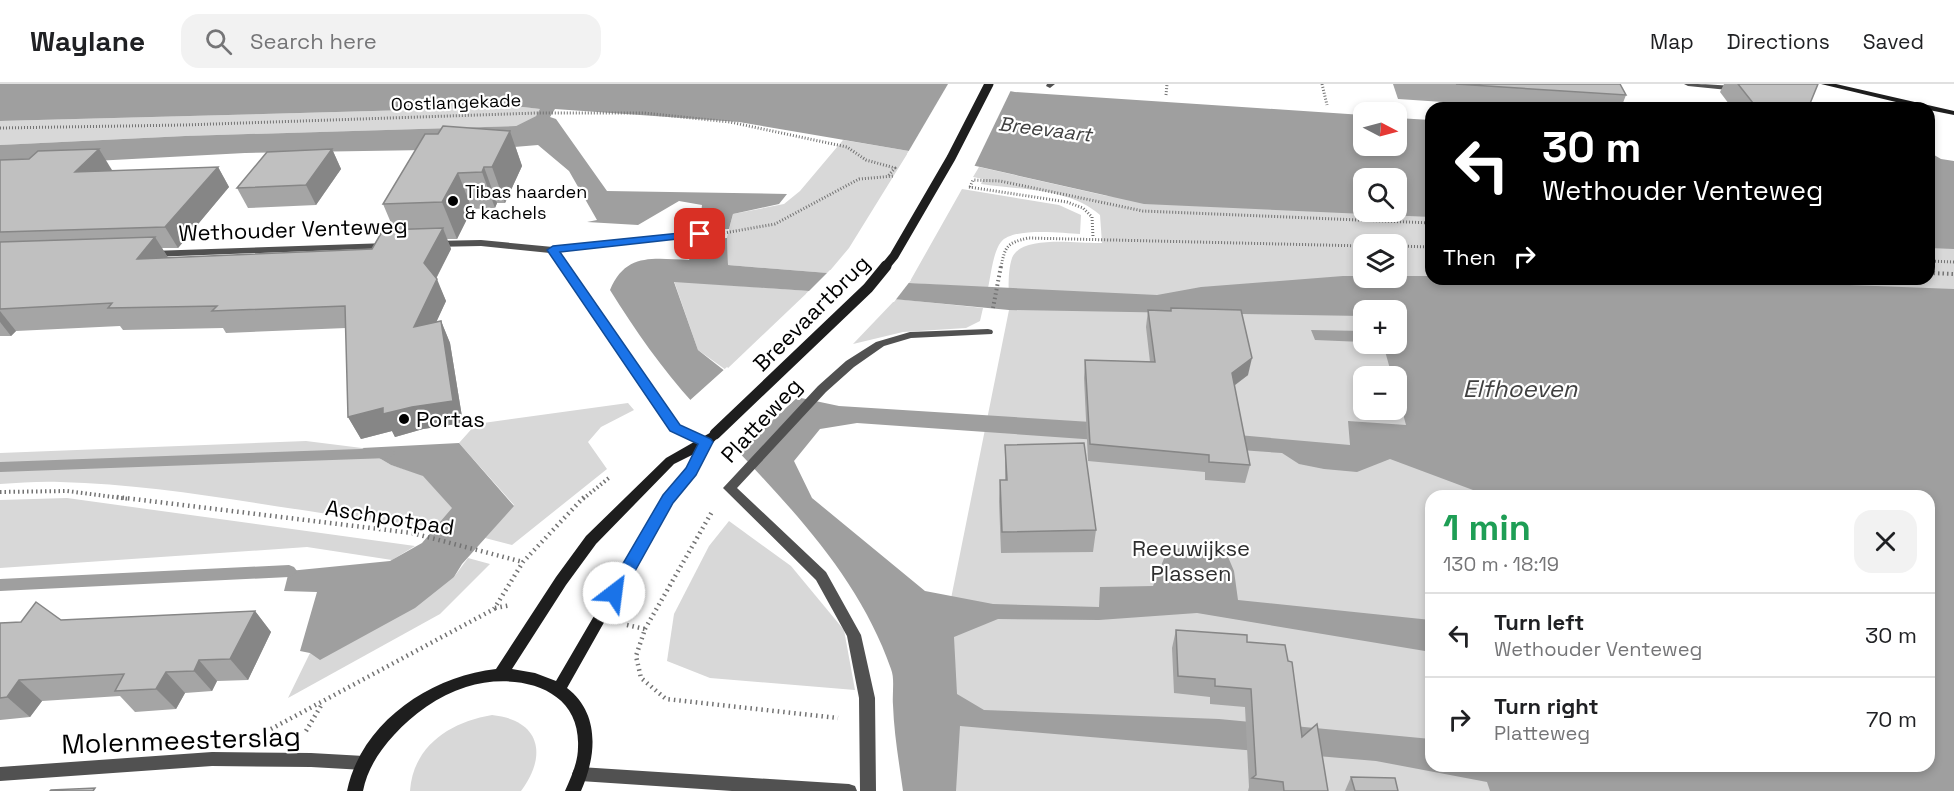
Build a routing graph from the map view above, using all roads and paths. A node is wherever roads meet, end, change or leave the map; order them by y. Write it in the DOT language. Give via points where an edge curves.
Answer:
graph roads {
  1 [pos="989,84"];
  2 [pos="1167,84"];
  3 [pos="1322,84"];
  4 [pos="1688,84"];
  5 [pos="1822,85"];
  6 [pos="1753,90"];
  7 [pos="1166,95"];
  8 [pos="1904,102"];
  9 [pos="1327,105"];
  10 [pos="1935,109"];
  11 [pos="1954,113"];
  12 [pos="0,128"];
  13 [pos="888,176"];
  14 [pos="894,176"];
  15 [pos="1425,223"];
  16 [pos="728,233"];
  17 [pos="700,234"];
  18 [pos="1093,237"];
  19 [pos="399,245"];
  20 [pos="422,245"];
  21 [pos="1353,246"];
  22 [pos="1407,246"];
  23 [pos="1425,247"];
  24 [pos="553,250"];
  25 [pos="141,254"];
  26 [pos="1935,261"];
  27 [pos="1954,262"];
  28 [pos="1935,273"];
  29 [pos="1954,274"];
  30 [pos="992,314"];
  31 [pos="988,332"];
  32 [pos="711,438"];
  33 [pos="729,488"];
  34 [pos="0,492"];
  35 [pos="645,629"];
  36 [pos="500,675"];
  37 [pos="559,690"];
  38 [pos="666,699"];
  39 [pos="322,703"];
  40 [pos="869,722"];
  41 [pos="364,764"];
  42 [pos="0,774"];
  43 [pos="580,774"];
  44 [pos="355,791"];
  45 [pos="573,791"];
  46 [pos="849,791"];
  47 [pos="868,791"];
  1 -- 32 [label="main road, Breevaartbrug, bridge" via="894,256 868,288"];
  2 -- 7 [label="path"];
  3 -- 9 [label="path"];
  4 -- 6 [label="street"];
  5 -- 8 [label="main road"];
  10 -- 11 [label="main road"];
  12 -- 13 [label="path, Oostlangekade" via="644,113 730,122 847,147 866,160 895,168"];
  13 -- 14 [label="path"];
  13 -- 16 [label="path" via="859,179 775,224"];
  15 -- 18 [label="path" via="1143,211 1000,181 973,180 970,187 1083,208 1092,217"];
  17 -- 24 [label="street"];
  18 -- 21 [label="path"];
  18 -- 30 [label="path" via="1028,238 1012,242 1004,251"];
  19 -- 25 [label="street, Wethouder Venteweg"];
  20 -- 24 [label="street, Wethouder Venteweg" via="481,243"];
  22 -- 23 [label="path"];
  24 -- 32 [label="street" via="675,428"];
  26 -- 27 [label="path"];
  28 -- 29 [label="path"];
  31 -- 33 [label="street, Platteweg" via="910,335 880,344 822,388"];
  32 -- 36 [label="main road" via="670,461 591,540"];
  32 -- 37 [label="main road" via="668,499"];
  33 -- 35 [label="path" via="697,535"];
  33 -- 40 [label="street, Platteweg" via="821,576 854,634"];
  34 -- 39 [label="path, Aschpotpad" via="67,491 412,533 523,562 494,609"];
  36 -- 37 [label="main road" via="527,676"];
  36 -- 41 [label="main road" via="461,682 422,701 389,729"];
  37 -- 43 [label="main road" via="576,708 585,731"];
  38 -- 40 [label="path"];
  40 -- 47 [label="street, Platteweg"];
  41 -- 42 [label="street, Molenmeesterslag" via="212,759"];
  41 -- 44 [label="main road"];
  43 -- 45 [label="main road"];
  43 -- 46 [label="street"];
}
